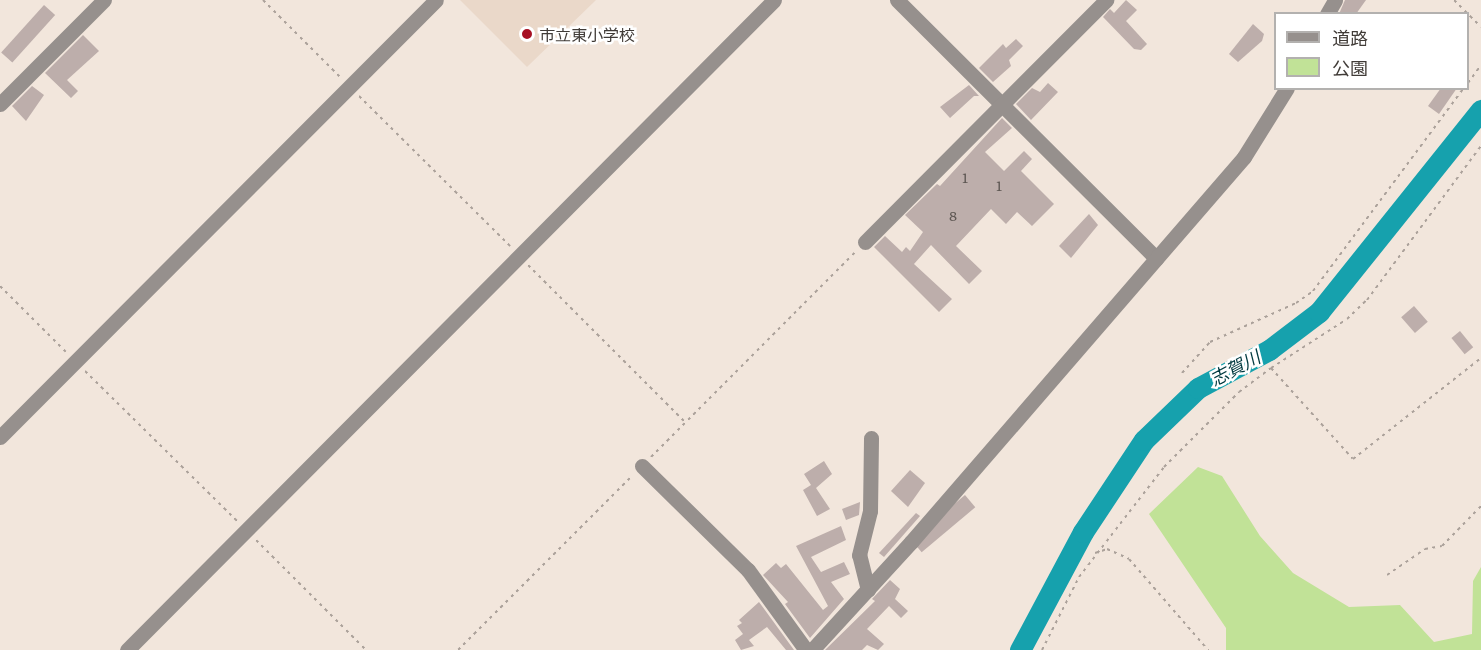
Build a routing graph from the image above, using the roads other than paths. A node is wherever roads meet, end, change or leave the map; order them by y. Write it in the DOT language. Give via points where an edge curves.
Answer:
graph roads {
  1 [pos="104,0"];
  2 [pos="436,0"];
  3 [pos="774,0"];
  4 [pos="897,0"];
  5 [pos="1106,0"];
  6 [pos="1286,90"];
  7 [pos="0,104"];
  8 [pos="1002,104"];
  9 [pos="865,242"];
  10 [pos="1156,258"];
  11 [pos="0,437"];
  12 [pos="871,438"];
  13 [pos="642,466"];
  14 [pos="868,590"];
  15 [pos="127,650"];
  16 [pos="806,650"];
  17 [pos="812,650"];
  1 -- 7 [label="street"];
  2 -- 11 [label="street"];
  3 -- 15 [label="street"];
  4 -- 8 [label="street"];
  5 -- 8 [label="street"];
  6 -- 10 [label="street" via="1244,157"];
  8 -- 9 [label="street"];
  8 -- 10 [label="street"];
  10 -- 14 [label="street"];
  12 -- 14 [label="street" via="870,511 859,555"];
  13 -- 16 [label="street" via="748,570"];
  14 -- 17 [label="street"];
}
